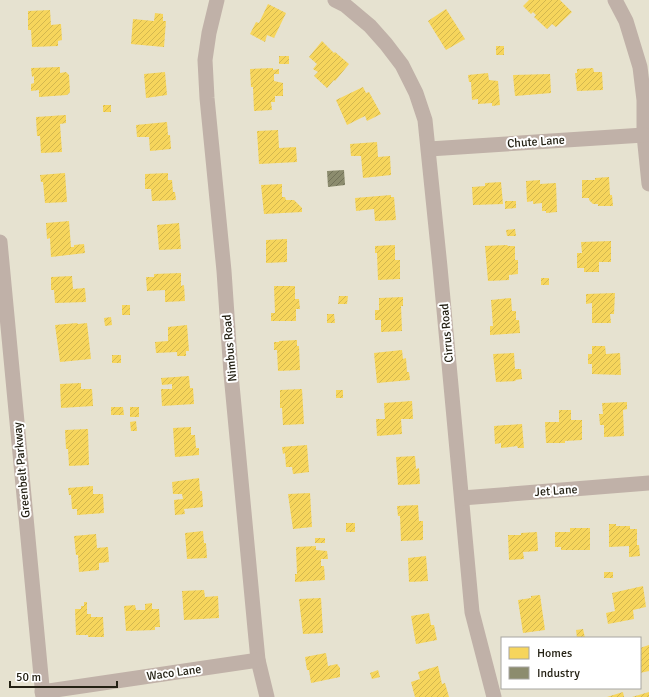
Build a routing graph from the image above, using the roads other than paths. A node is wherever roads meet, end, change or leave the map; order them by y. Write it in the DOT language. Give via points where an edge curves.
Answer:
graph roads {
  1 [pos="217,0"];
  2 [pos="335,0"];
  3 [pos="615,0"];
  4 [pos="644,135"];
  5 [pos="428,149"];
  6 [pos="649,184"];
  7 [pos="0,242"];
  8 [pos="649,483"];
  9 [pos="462,498"];
  10 [pos="258,660"];
  11 [pos="43,695"];
  12 [pos="267,697"];
  13 [pos="494,697"];
  1 -- 10 [label="street, Nimbus Road" via="205,60 207,98"];
  2 -- 5 [label="street, Cirrus Road" via="370,26 402,65 416,93 425,120"];
  3 -- 4 [label="street" via="626,21 640,67 644,100"];
  4 -- 5 [label="street, Chute Lane"];
  4 -- 6 [label="street"];
  5 -- 9 [label="street, Cirrus Road"];
  7 -- 11 [label="street, Greenbelt Parkway"];
  8 -- 9 [label="street, Jet Lane"];
  9 -- 13 [label="street, Cirrus Road" via="472,612"];
  10 -- 11 [label="street, Waco Lane"];
  10 -- 12 [label="street, Nimbus Road"];
}
